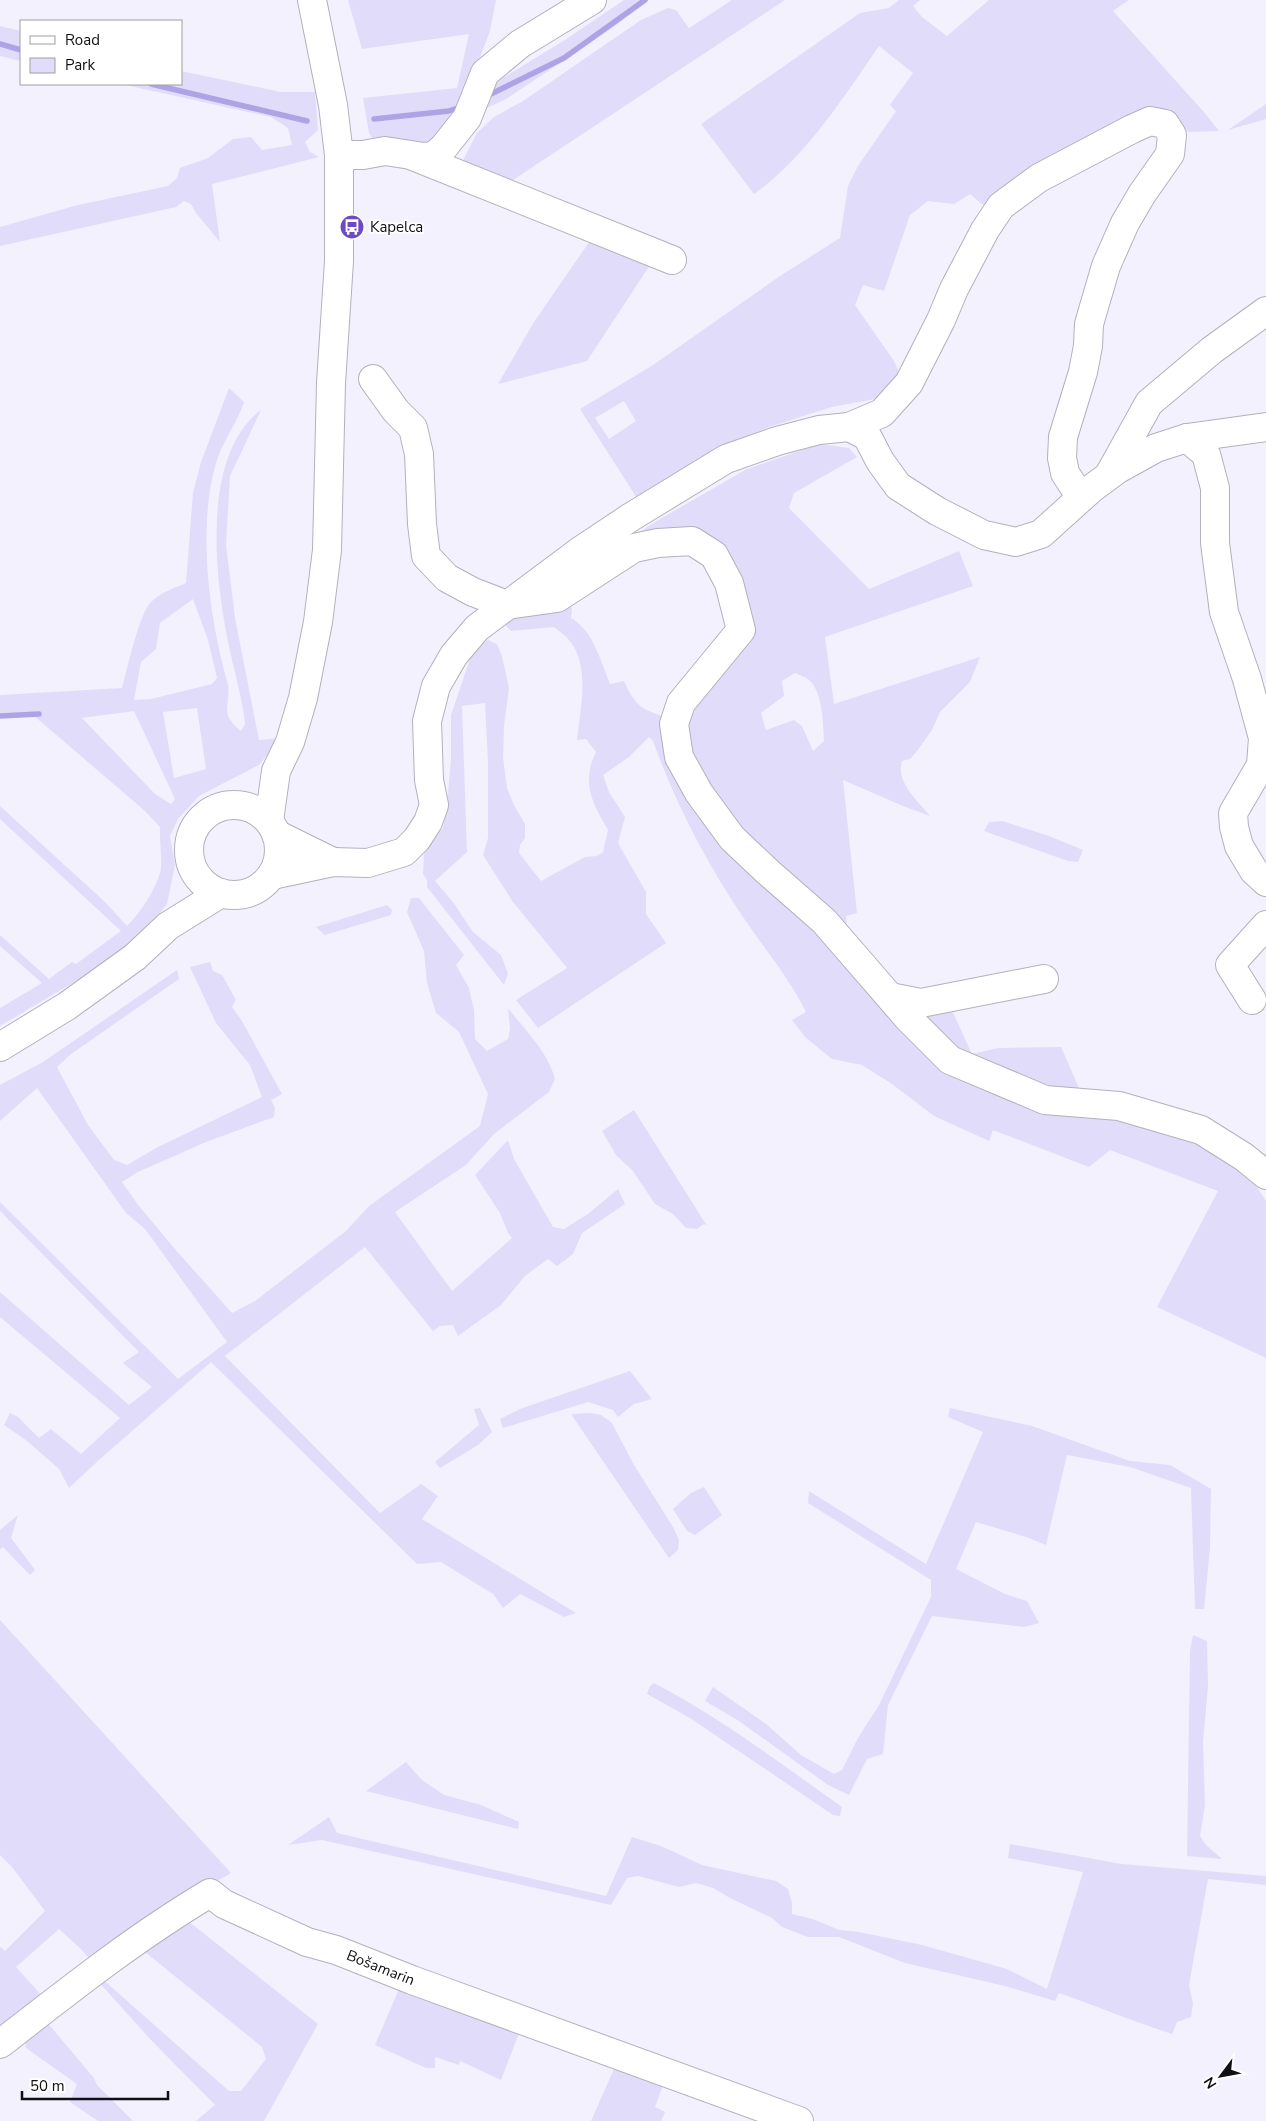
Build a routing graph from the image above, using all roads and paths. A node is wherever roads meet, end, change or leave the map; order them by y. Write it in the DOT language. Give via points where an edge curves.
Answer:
graph roads {
  1 [pos="312,0"];
  2 [pos="592,0"];
  3 [pos="339,155"];
  4 [pos="412,155"];
  5 [pos="672,260"];
  6 [pos="1266,312"];
  7 [pos="373,379"];
  8 [pos="849,427"];
  9 [pos="1266,427"];
  10 [pos="1187,438"];
  11 [pos="1108,476"];
  12 [pos="1081,498"];
  13 [pos="507,604"];
  14 [pos="276,771"];
  15 [pos="233,805"];
  16 [pos="273,828"];
  17 [pos="333,862"];
  18 [pos="193,868"];
  19 [pos="272,875"];
  20 [pos="1266,882"];
  21 [pos="221,893"];
  22 [pos="1266,924"];
  23 [pos="168,926"];
  24 [pos="1044,980"];
  25 [pos="890,997"];
  26 [pos="1252,1000"];
  27 [pos="0,1047"];
  28 [pos="1266,1175"];
  29 [pos="0,2044"];
  30 [pos="799,2121"];
  1 -- 3 [label="street" via="334,104"];
  2 -- 4 [label="street" via="520,44 485,73 467,118 444,148 434,156"];
  3 -- 4 [label="street" via="385,151"];
  3 -- 14 [label="street" via="339,261 331,383 327,550 318,622 303,698 290,742"];
  4 -- 5 [label="street"];
  6 -- 11 [label="street" via="1212,350 1149,403"];
  7 -- 13 [label="street" via="413,428 419,454 426,556 447,578 473,592"];
  8 -- 12 [label="street" via="867,436 898,486 984,535 1016,542 1041,534"];
  8 -- 12 [label="street" via="882,413 909,383 954,289 1001,206 1039,178 1132,129 1150,121 1165,124 1172,135 1170,154 1133,208 1106,266 1089,324 1084,372 1063,437 1065,473"];
  8 -- 13 [label="street" via="818,430 726,459 623,522"];
  9 -- 10 [label="street"];
  10 -- 11 [label="street" via="1156,448"];
  10 -- 20 [label="street" via="1206,454 1215,488 1215,543 1224,612 1263,738 1262,765 1233,813 1239,846 1254,871"];
  11 -- 12 [label="street"];
  13 -- 17 [label="street" via="477,628 454,655 436,686 427,721 428,780 434,804 417,839 404,852 368,863"];
  13 -- 25 [label="street" via="557,598 634,548 692,541 714,555 729,583 741,630 681,703 674,724 679,757 699,793 732,838 824,921"];
  14 -- 15 [label="street"];
  14 -- 16 [label="street"];
  15 -- 16 [label="street" via="259,812"];
  15 -- 18 [label="street" via="209,812 193,831 190,850"];
  16 -- 17 [label="street"];
  16 -- 19 [label="street" via="279,848 278,862"];
  17 -- 19 [label="street"];
  18 -- 21 [label="street" via="209,888"];
  18 -- 23 [label="street"];
  19 -- 21 [label="street" via="250,892 236,895"];
  21 -- 23 [label="street"];
  22 -- 26 [label="street" via="1230,965"];
  23 -- 27 [label="street" via="135,957 67,1006"];
  24 -- 25 [label="street" via="921,1003"];
  25 -- 28 [label="street" via="950,1060 1045,1100 1119,1106 1201,1130"];
  29 -- 30 [label="street, Bošamarin" via="98,1968 210,1893 224,1904 307,1942"];
}
